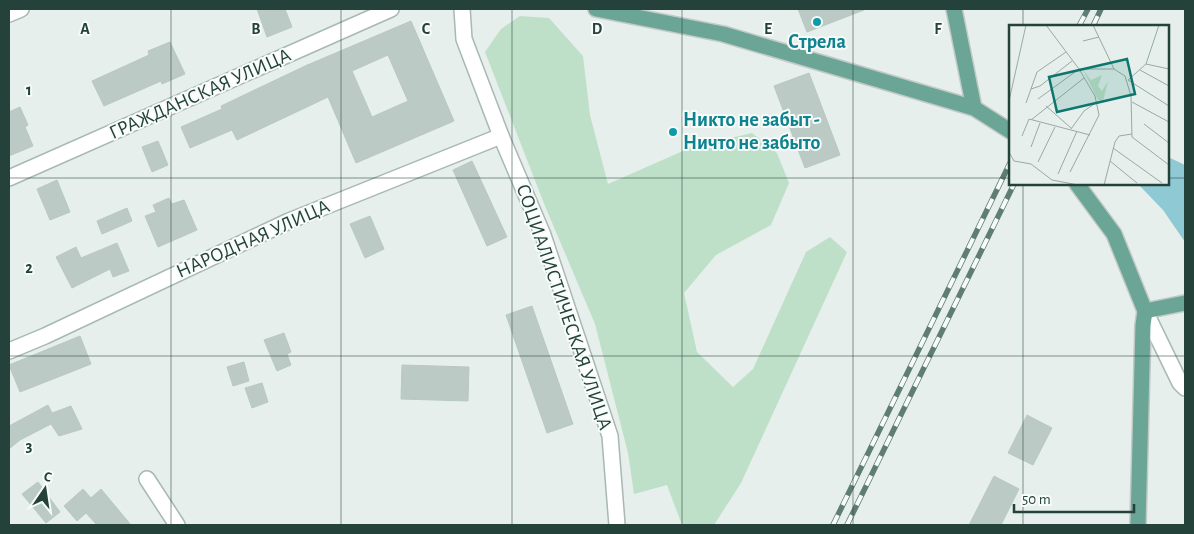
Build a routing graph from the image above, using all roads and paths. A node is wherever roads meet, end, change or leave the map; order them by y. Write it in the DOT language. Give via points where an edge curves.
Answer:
graph roads {
  1 [pos="20,9"];
  2 [pos="391,9"];
  3 [pos="462,9"];
  4 [pos="596,9"];
  5 [pos="954,9"];
  6 [pos="9,14"];
  7 [pos="974,108"];
  8 [pos="1009,130"];
  9 [pos="501,136"];
  10 [pos="9,178"];
  11 [pos="1078,185"];
  12 [pos="1185,303"];
  13 [pos="1145,310"];
  14 [pos="9,351"];
  15 [pos="1185,388"];
  16 [pos="147,479"];
  17 [pos="177,525"];
  18 [pos="617,525"];
  19 [pos="1138,525"];
  1 -- 6 [label="street"];
  2 -- 10 [label="street, ГРАЖДАНСКАЯ УЛИЦА"];
  3 -- 9 [label="street, СОЦИАЛИСТИЧЕСКАЯ УЛИЦА" via="464,39"];
  4 -- 7 [label="main road" via="723,34"];
  5 -- 7 [label="main road"];
  7 -- 8 [label="main road"];
  9 -- 14 [label="street, НАРОДНАЯ УЛИЦА" via="289,221"];
  9 -- 18 [label="street, СОЦИАЛИСТИЧЕСКАЯ УЛИЦА" via="543,235 610,436"];
  11 -- 13 [label="main road" via="1114,234"];
  12 -- 13 [label="main road"];
  13 -- 15 [label="street"];
  13 -- 19 [label="main road"];
  16 -- 17 [label="street"];
}
